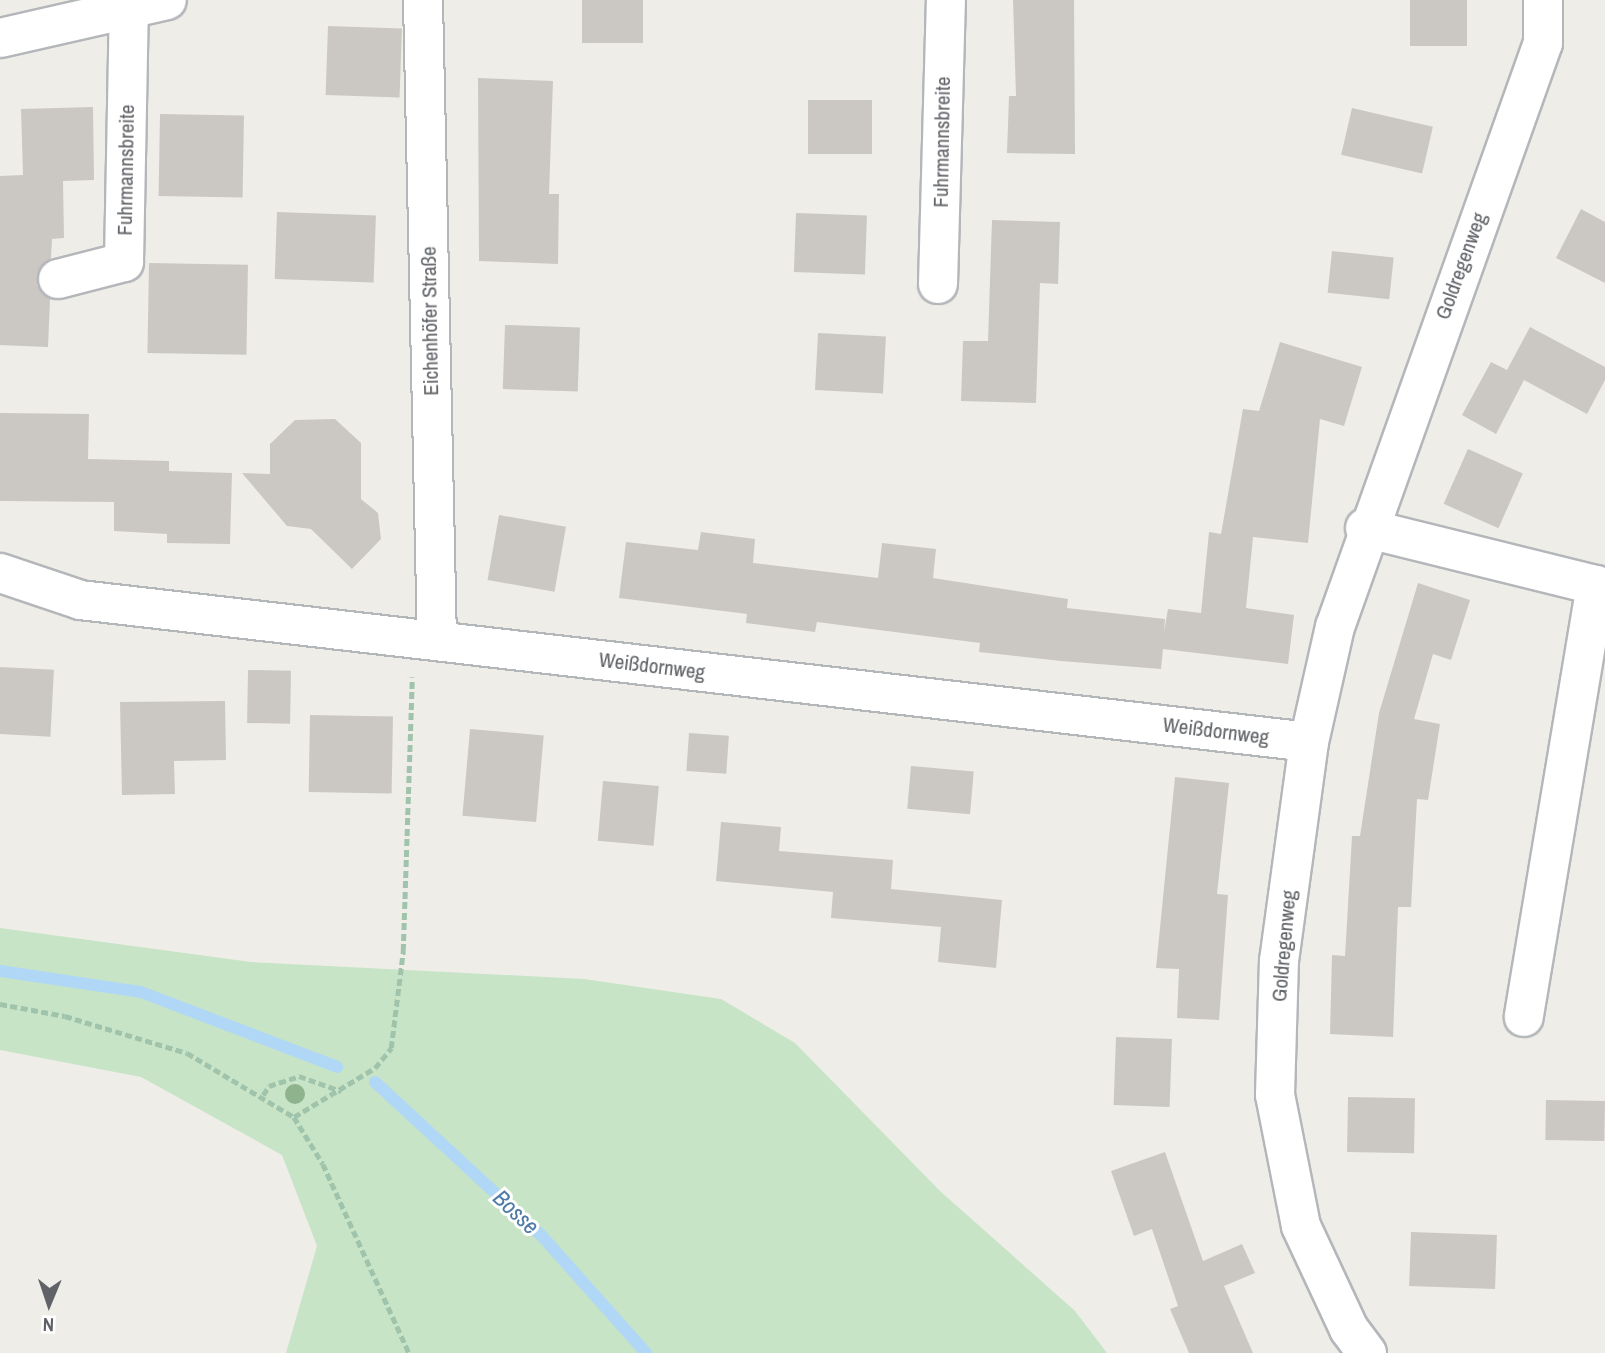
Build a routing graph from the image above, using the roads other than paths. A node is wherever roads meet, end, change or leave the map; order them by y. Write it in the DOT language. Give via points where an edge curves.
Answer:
graph roads {
  1 [pos="167,0"];
  2 [pos="423,0"];
  3 [pos="946,0"];
  4 [pos="1543,0"];
  5 [pos="129,10"];
  6 [pos="0,38"];
  7 [pos="58,279"];
  8 [pos="939,284"];
  9 [pos="1365,528"];
  10 [pos="0,573"];
  11 [pos="437,641"];
  12 [pos="1309,742"];
  13 [pos="1524,1017"];
  14 [pos="1367,1353"];
  1 -- 5 [label="street"];
  2 -- 11 [label="street, Eichenhöfer Straße"];
  3 -- 8 [label="street, Fuhrmannsbreite"];
  4 -- 9 [label="street, Goldregenweg" via="1543,43"];
  5 -- 6 [label="street"];
  5 -- 7 [label="street, Fuhrmannsbreite" via="124,262"];
  9 -- 12 [label="street, Goldregenweg"];
  9 -- 13 [label="street" via="1596,585"];
  10 -- 11 [label="street, Weißdornweg" via="80,600"];
  11 -- 12 [label="street, Weißdornweg"];
  12 -- 14 [label="street, Goldregenweg" via="1279,961 1275,1095 1301,1226 1349,1329"];
}
